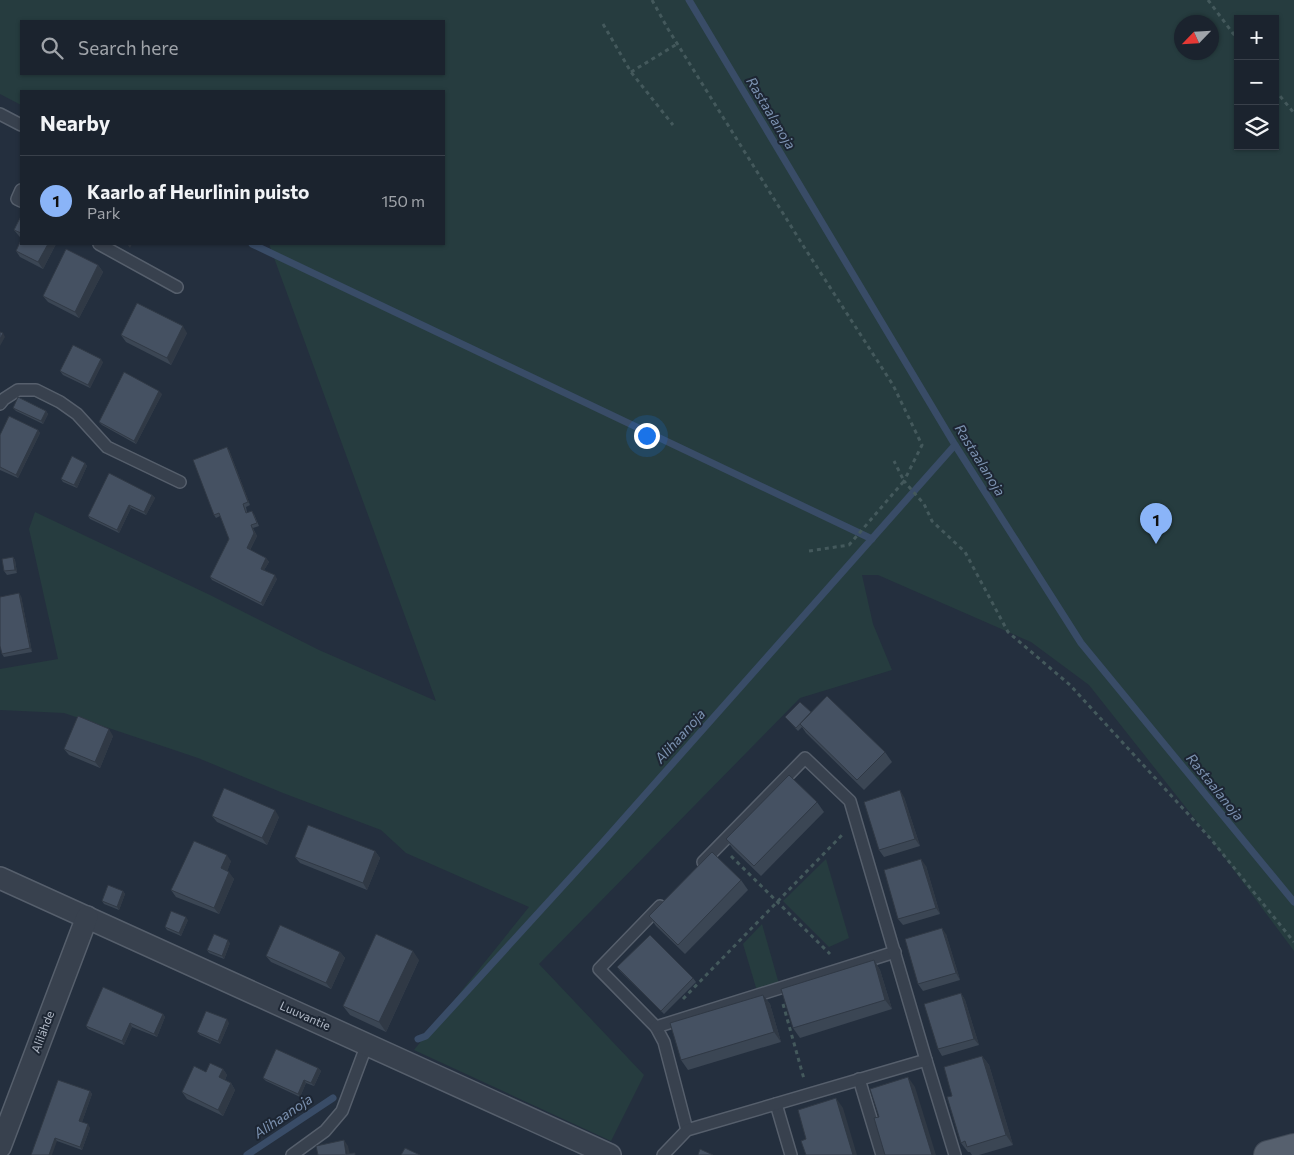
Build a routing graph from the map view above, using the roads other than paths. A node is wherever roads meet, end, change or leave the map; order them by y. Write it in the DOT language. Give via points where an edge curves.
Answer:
graph roads {
  1 [pos="0,114"];
  2 [pos="20,124"];
  3 [pos="101,245"];
  4 [pos="177,287"];
  5 [pos="0,404"];
  6 [pos="180,482"];
  7 [pos="693,872"];
  8 [pos="0,878"];
  9 [pos="666,900"];
  10 [pos="86,917"];
  11 [pos="895,952"];
  12 [pos="656,1027"];
  13 [pos="366,1044"];
  14 [pos="926,1060"];
  15 [pos="860,1079"];
  16 [pos="776,1104"];
  17 [pos="687,1130"];
  18 [pos="0,1147"];
  19 [pos="1294,1148"];
  20 [pos="292,1155"];
  21 [pos="610,1155"];
  22 [pos="663,1155"];
  23 [pos="791,1155"];
  24 [pos="882,1155"];
  25 [pos="955,1155"];
  26 [pos="1268,1155"];
  1 -- 2 [label="lane"];
  3 -- 4 [label="lane"];
  5 -- 6 [label="lane" via="18,390 36,390 77,414 107,447"];
  7 -- 11 [label="lane" via="805,758 850,801"];
  8 -- 10 [label="street, Luuvantie"];
  9 -- 12 [label="lane" via="599,969"];
  10 -- 13 [label="street, Luuvantie"];
  10 -- 18 [label="street, Alilähde"];
  11 -- 12 [label="lane"];
  11 -- 14 [label="lane"];
  12 -- 17 [label="lane" via="664,1042"];
  13 -- 20 [label="lane" via="342,1111 325,1131"];
  13 -- 21 [label="street, Luuvantie"];
  14 -- 15 [label="lane"];
  14 -- 25 [label="lane"];
  15 -- 16 [label="lane"];
  15 -- 24 [label="lane"];
  16 -- 17 [label="lane"];
  16 -- 23 [label="lane"];
  17 -- 22 [label="lane"];
  19 -- 26 [label="main road"];
}
